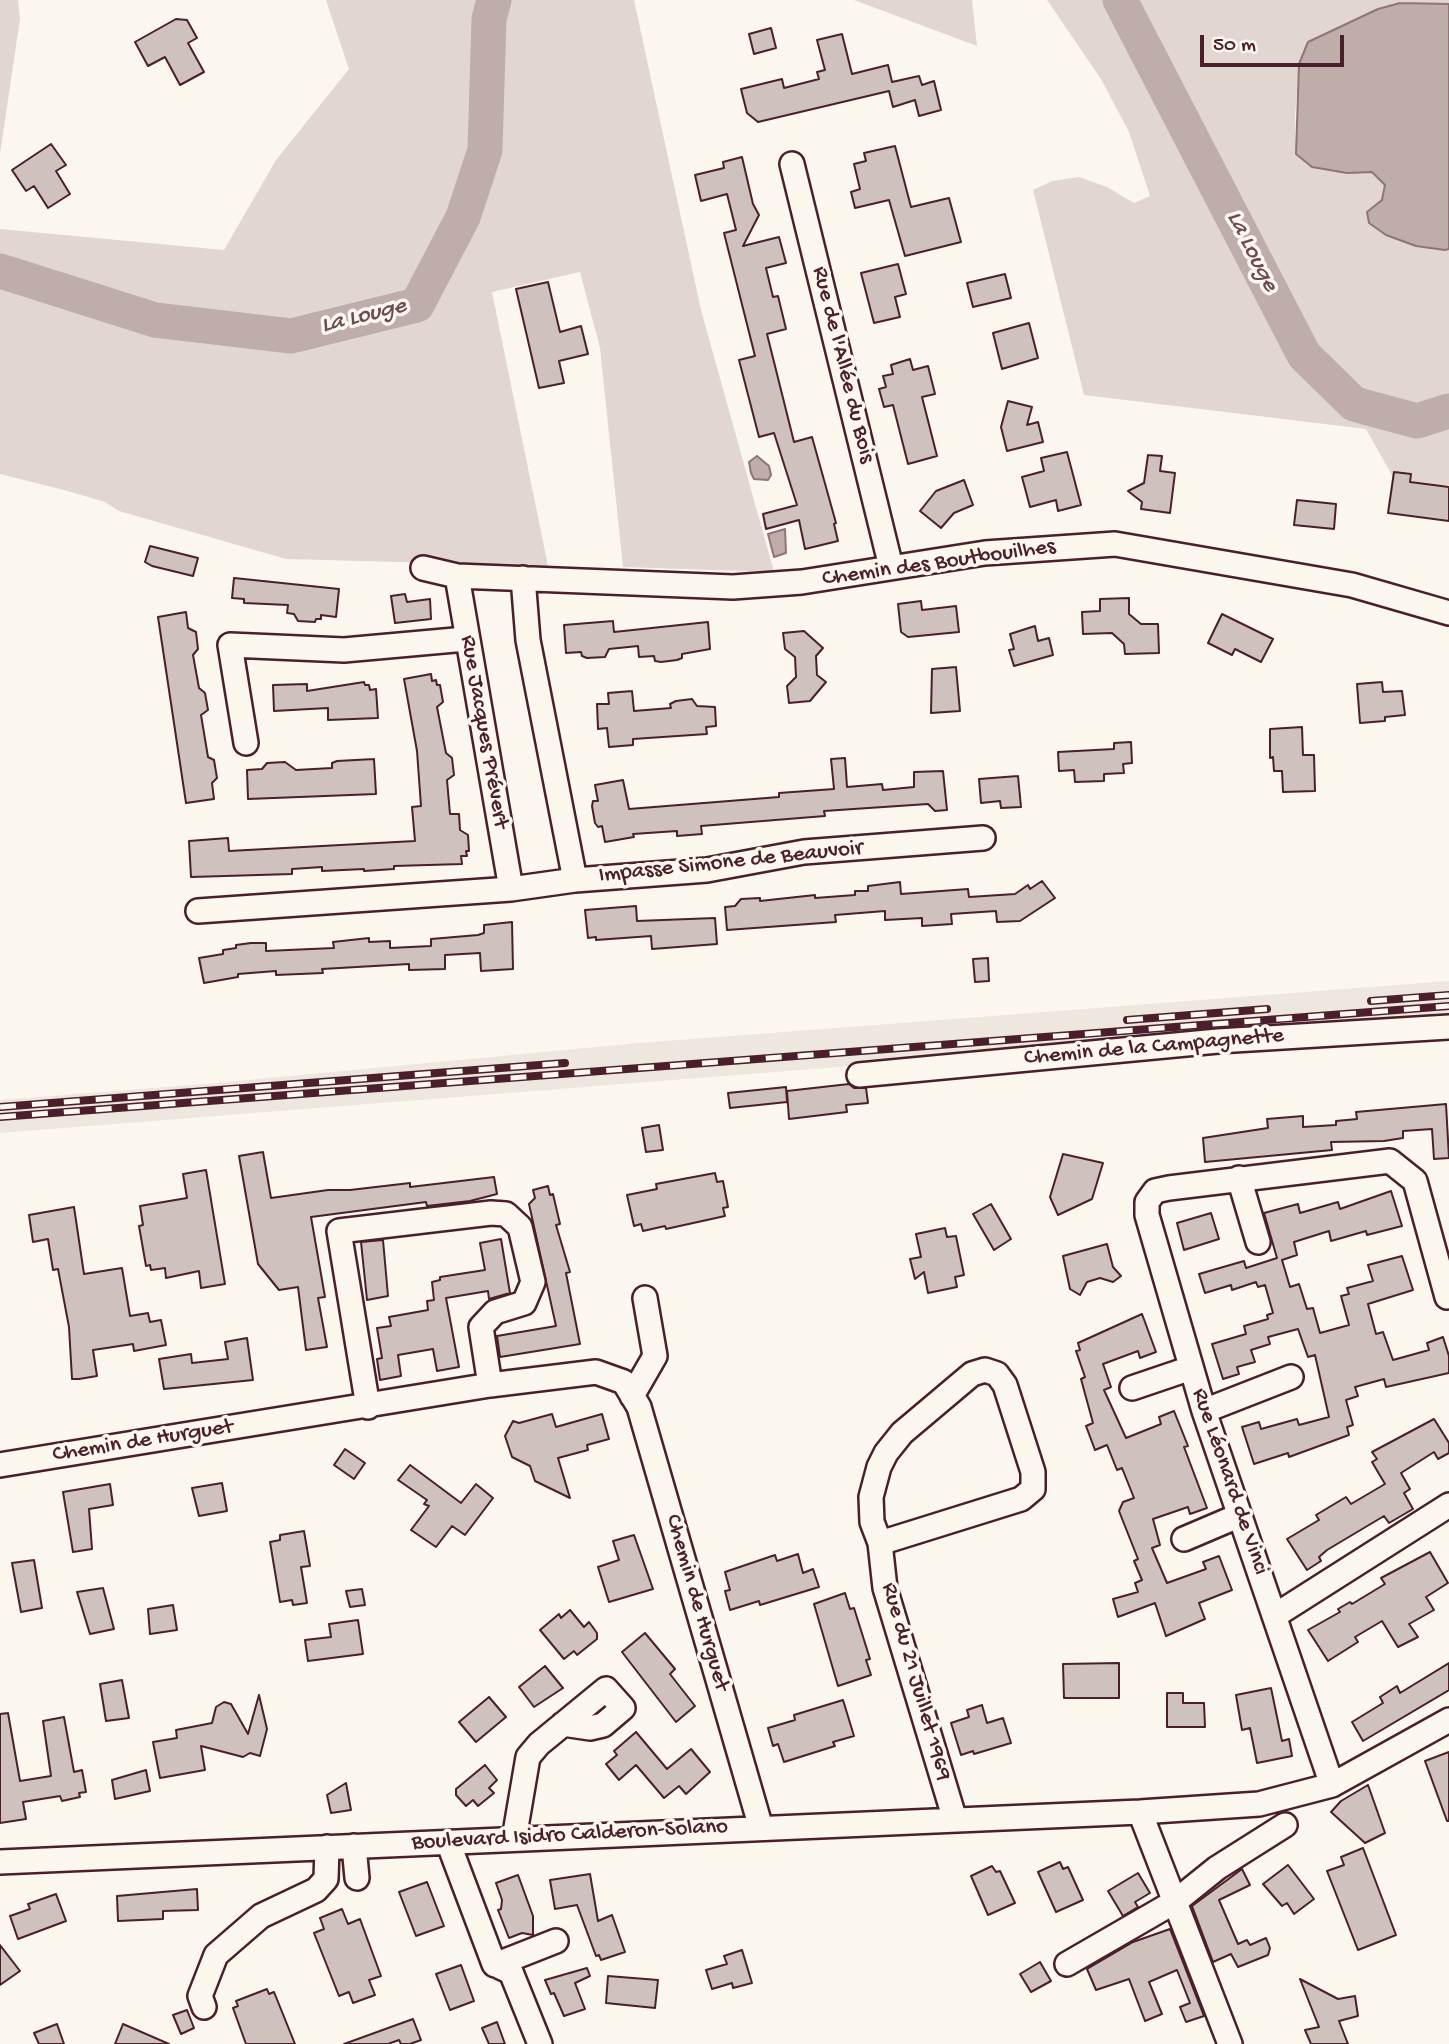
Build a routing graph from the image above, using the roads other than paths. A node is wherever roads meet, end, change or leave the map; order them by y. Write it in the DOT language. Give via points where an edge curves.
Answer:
graph roads {
  1 [pos="792,164"];
  2 [pos="891,567"];
  3 [pos="423,568"];
  4 [pos="457,576"];
  5 [pos="523,578"];
  6 [pos="1449,613"];
  7 [pos="466,639"];
  8 [pos="246,743"];
  9 [pos="983,838"];
  10 [pos="575,880"];
  11 [pos="511,889"];
  12 [pos="198,911"];
  13 [pos="1449,1027"];
  14 [pos="859,1075"];
  15 [pos="1239,1178"];
  16 [pos="1258,1242"];
  17 [pos="1447,1297"];
  18 [pos="645,1298"];
  19 [pos="1191,1368"];
  20 [pos="1291,1377"];
  21 [pos="490,1385"];
  22 [pos="1132,1388"];
  23 [pos="628,1389"];
  24 [pos="368,1407"];
  25 [pos="1204,1411"];
  26 [pos="0,1465"];
  27 [pos="1449,1505"];
  28 [pos="1238,1516"];
  29 [pos="1184,1539"];
  30 [pos="880,1543"];
  31 [pos="1276,1615"];
  32 [pos="1449,1720"];
  33 [pos="563,1724"];
  34 [pos="1332,1785"];
  35 [pos="1140,1812"];
  36 [pos="955,1820"];
  37 [pos="1285,1825"];
  38 [pos="761,1828"];
  39 [pos="514,1839"];
  40 [pos="447,1842"];
  41 [pos="354,1846"];
  42 [pos="327,1847"];
  43 [pos="0,1862"];
  44 [pos="357,1878"];
  45 [pos="1176,1901"];
  46 [pos="556,1941"];
  47 [pos="1067,1964"];
  48 [pos="495,1965"];
  49 [pos="204,2007"];
  50 [pos="540,2044"];
  51 [pos="1230,2044"];
  1 -- 2 [label="street, Rue de l'Allée du Bois"];
  2 -- 5 [label="street, Chemin des Boutbouilhes" via="802,582 733,587"];
  2 -- 6 [label="street, Chemin des Boutbouilhes" via="985,553 1115,544 1352,585"];
  3 -- 4 [label="street, Chemin des Boutbouilhes"];
  4 -- 5 [label="street, Chemin des Boutbouilhes"];
  4 -- 7 [label="street, Rue Jacques Prévert"];
  5 -- 10 [label="street, Impasse Simone de Beauvoir" via="528,640"];
  7 -- 8 [label="street" via="344,650 230,645"];
  7 -- 11 [label="street, Rue Jacques Prévert"];
  9 -- 10 [label="street, Impasse Simone de Beauvoir" via="794,853 707,870"];
  10 -- 11 [label="street"];
  11 -- 12 [label="street"];
  13 -- 14 [label="street, Chemin de la Campagnette" via="1218,1041"];
  15 -- 16 [label="street"];
  15 -- 17 [label="street" via="1390,1161 1415,1181"];
  15 -- 19 [label="street, Rue Léonard de Vinci" via="1155,1191 1147,1202"];
  18 -- 23 [label="street" via="656,1356"];
  19 -- 22 [label="street"];
  19 -- 25 [label="street, Rue Léonard de Vinci"];
  20 -- 25 [label="street"];
  21 -- 23 [label="street, Chemin de Hurguet" via="596,1371"];
  21 -- 24 [label="street, Chemin de Hurguet"];
  21 -- 24 [label="street" via="481,1328 495,1312 524,1303 533,1282 520,1227 506,1214 491,1213 339,1231"];
  23 -- 38 [label="street, Chemin de Hurguet" via="642,1419"];
  24 -- 26 [label="street, Chemin de Hurguet"];
  25 -- 28 [label="street, Rue Léonard de Vinci"];
  27 -- 31 [label="street"];
  28 -- 29 [label="street"];
  28 -- 31 [label="street, Rue Léonard de Vinci"];
  30 -- 30 [label="street, Rue du 21 Juillet 1969" via="1021,1499 1033,1489 1033,1472 998,1374 985,1370 972,1374 902,1433 886,1453 871,1497 872,1522"];
  30 -- 36 [label="street, Rue du 21 Juillet 1969" via="885,1588"];
  31 -- 34 [label="street, Rue Léonard de Vinci"];
  32 -- 34 [label="street, Boulevard Isidro Calderon-Solano"];
  33 -- 39 [label="street" via="528,1757"];
  34 -- 35 [label="street, Boulevard Isidro Calderon-Solano" via="1259,1804"];
  35 -- 36 [label="street, Boulevard Isidro Calderon-Solano"];
  35 -- 45 [label="street"];
  36 -- 38 [label="street, Boulevard Isidro Calderon-Solano"];
  37 -- 45 [label="street" via="1217,1868"];
  38 -- 39 [label="street, Boulevard Isidro Calderon-Solano"];
  39 -- 40 [label="street, Boulevard Isidro Calderon-Solano"];
  40 -- 41 [label="street, Boulevard Isidro Calderon-Solano"];
  40 -- 48 [label="street"];
  41 -- 42 [label="street, Boulevard Isidro Calderon-Solano"];
  41 -- 44 [label="street"];
  42 -- 43 [label="street, Boulevard Isidro Calderon-Solano"];
  42 -- 49 [label="street" via="326,1879 316,1890 261,1916 216,1955 200,1996"];
  45 -- 47 [label="street"];
  45 -- 51 [label="street"];
  46 -- 48 [label="street"];
  48 -- 50 [label="street" via="511,1972"];
}
